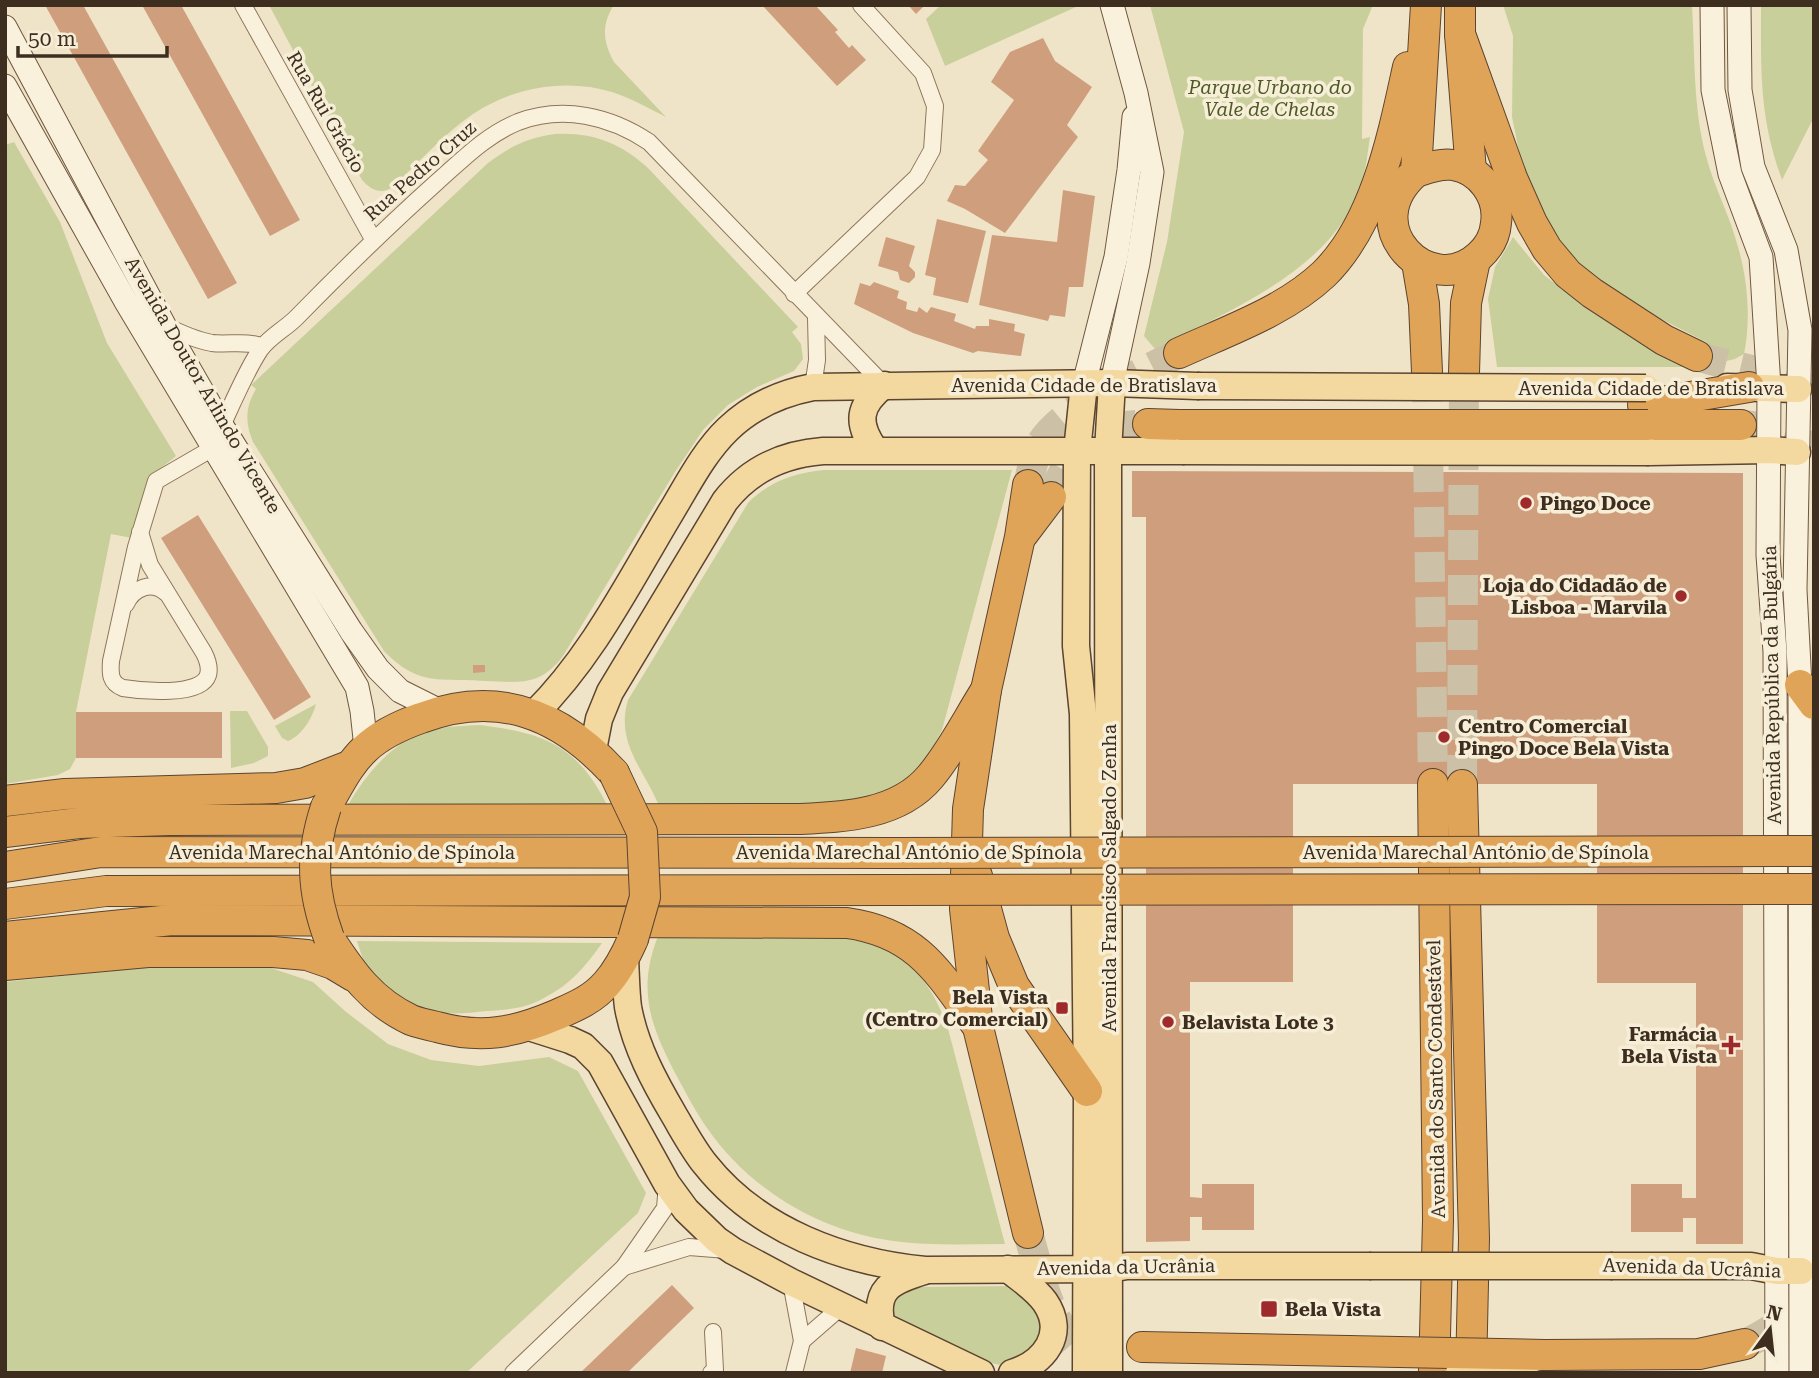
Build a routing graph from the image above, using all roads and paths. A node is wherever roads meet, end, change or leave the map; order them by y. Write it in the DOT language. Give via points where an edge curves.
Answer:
graph roads {
  1 [pos="243,5"];
  2 [pos="861,5"];
  3 [pos="1112,5"];
  4 [pos="1421,5"];
  5 [pos="1426,5"];
  6 [pos="1712,5"];
  7 [pos="1739,5"];
  8 [pos="1460,19"];
  9 [pos="5,27"];
  10 [pos="5,86"];
  11 [pos="1136,93"];
  12 [pos="1471,171"];
  13 [pos="1416,172"];
  14 [pos="373,239"];
  15 [pos="1475,260"];
  16 [pos="1417,262"];
  17 [pos="794,293"];
  18 [pos="816,318"];
  19 [pos="164,325"];
  20 [pos="262,347"];
  21 [pos="1179,353"];
  22 [pos="1697,356"];
  23 [pos="1427,372"];
  24 [pos="1464,373"];
  25 [pos="1112,383"];
  26 [pos="1084,384"];
  27 [pos="884,386"];
  28 [pos="813,387"];
  29 [pos="1759,387"];
  30 [pos="1798,389"];
  31 [pos="1647,417"];
  32 [pos="1148,424"];
  33 [pos="1741,425"];
  34 [pos="222,426"];
  35 [pos="1181,438"];
  36 [pos="213,448"];
  37 [pos="875,450"];
  38 [pos="1769,450"];
  39 [pos="1077,451"];
  40 [pos="1108,451"];
  41 [pos="1797,452"];
  42 [pos="1039,491"];
  43 [pos="141,532"];
  44 [pos="168,595"];
  45 [pos="122,612"];
  46 [pos="986,690"];
  47 [pos="1807,695"];
  48 [pos="440,711"];
  49 [pos="534,714"];
  50 [pos="593,750"];
  51 [pos="357,757"];
  52 [pos="5,801"];
  53 [pos="968,809"];
  54 [pos="5,832"];
  55 [pos="1814,851"];
  56 [pos="5,867"];
  57 [pos="1814,889"];
  58 [pos="5,904"];
  59 [pos="5,937"];
  60 [pos="629,949"];
  61 [pos="5,965"];
  62 [pos="355,978"];
  63 [pos="528,1027"];
  64 [pos="978,1027"];
  65 [pos="1087,1091"];
  66 [pos="667,1185"];
  67 [pos="1028,1233"];
  68 [pos="733,1251"];
  69 [pos="624,1267"];
  70 [pos="1007,1269"];
  71 [pos="1098,1269"];
  72 [pos="925,1270"];
  73 [pos="1789,1271"];
  74 [pos="792,1282"];
  75 [pos="841,1307"];
  76 [pos="882,1327"];
  77 [pos="713,1332"];
  78 [pos="802,1341"];
  79 [pos="1745,1344"];
  80 [pos="1142,1346"];
  81 [pos="1545,1355"];
  82 [pos="513,1373"];
  83 [pos="711,1373"];
  84 [pos="794,1373"];
  85 [pos="981,1373"];
  86 [pos="1012,1373"];
  87 [pos="1086,1373"];
  88 [pos="1109,1373"];
  89 [pos="1434,1373"];
  90 [pos="1458,1373"];
  91 [pos="1471,1373"];
  92 [pos="1777,1373"];
  93 [pos="1801,1373"];
  1 -- 14 [label="street, Rua Rui Grácio"];
  2 -- 17 [label="street" via="923,73 936,106 932,150 917,177"];
  3 -- 11 [label="street"];
  4 -- 21 [label="highway" via="1381,173 1348,243 1325,273 1299,293"];
  5 -- 13 [label="highway"];
  6 -- 29 [label="street, Avenida República da Bulgária" via="1713,90 1730,174 1761,257"];
  7 -- 30 [label="street, Avenida República da Bulgária" via="1740,90 1753,167 1787,250 1800,330"];
  8 -- 12 [label="highway"];
  8 -- 22 [label="highway" via="1512,178 1547,249 1592,293"];
  9 -- 19 [label="street, Avenida Doutor Arlindo Vicente"];
  10 -- 36 [label="street, Avenida Doutor Arlindo Vicente"];
  11 -- 25 [label="street" via="1152,172"];
  11 -- 26 [label="street" via="1116,257"];
  12 -- 13 [label="highway" via="1434,165"];
  12 -- 15 [label="highway" via="1485,182 1497,215 1488,248"];
  13 -- 16 [label="highway" via="1396,195 1392,225 1405,252"];
  14 -- 17 [label="street, Rua Pedro Cruz" via="504,128 536,117 587,115 620,125 649,142"];
  14 -- 20 [label="street, Rua Pedro Cruz" via="291,324"];
  15 -- 16 [label="highway" via="1446,269"];
  15 -- 24 [label="highway" via="1466,303"];
  16 -- 23 [label="highway"];
  17 -- 18 [label="street, Rua Pedro Cruz"];
  18 -- 27 [label="street, Rua Pedro Cruz"];
  18 -- 28 [label="street"];
  19 -- 20 [label="street" via="208,342"];
  19 -- 34 [label="street, Avenida Doutor Arlindo Vicente"];
  20 -- 34 [label="street, Rua Pedro Cruz"];
  25 -- 26 [label="main road, Avenida Cidade de Bratislava"];
  25 -- 31 [label="main road, Avenida Cidade de Bratislava, bridge"];
  25 -- 40 [label="main road, Avenida Francisco Salgado Zenha"];
  26 -- 27 [label="main road, Avenida Cidade de Bratislava"];
  26 -- 39 [label="main road, Avenida Francisco Salgado Zenha"];
  27 -- 28 [label="main road, Avenida Cidade de Bratislava"];
  27 -- 37 [label="main road" via="869,397 862,415 864,434"];
  28 -- 49 [label="main road, Avenida Cidade de Bratislava" via="765,403 739,419 717,441 593,643 557,692"];
  29 -- 30 [label="main road, Avenida Cidade de Bratislava"];
  29 -- 31 [label="highway"];
  29 -- 38 [label="street, Avenida República da Bulgária"];
  30 -- 41 [label="street, Avenida República da Bulgária"];
  31 -- 33 [label="highway"];
  31 -- 35 [label="main road, Avenida Cidade de Bratislava, bridge"];
  31 -- 35 [label="highway, bridge" via="1291,407"];
  31 -- 38 [label="main road, Avenida Cidade de Bratislava"];
  32 -- 35 [label="highway"];
  34 -- 48 [label="street, Avenida Doutor Arlindo Vicente" via="378,669 400,691"];
  35 -- 40 [label="main road, Avenida Cidade de Bratislava"];
  36 -- 43 [label="street" via="156,481"];
  36 -- 51 [label="street, Avenida Doutor Arlindo Vicente" via="357,687 362,711"];
  37 -- 39 [label="main road, Avenida Cidade de Bratislava"];
  37 -- 50 [label="main road, Avenida Cidade de Bratislava" via="786,457 756,471 734,490 610,692 598,719"];
  38 -- 41 [label="main road, Avenida Cidade de Bratislava"];
  38 -- 73 [label="street, Avenida República da Bulgária" via="1768,555 1775,652"];
  39 -- 40 [label="main road, Avenida Cidade de Bratislava"];
  39 -- 65 [label="main road, Avenida Francisco Salgado Zenha" via="1076,646 1083,714"];
  40 -- 71 [label="main road, Avenida Francisco Salgado Zenha"];
  41 -- 47 [label="street, Avenida República da Bulgária" via="1795,590"];
  42 -- 46 [label="highway" via="1020,537"];
  43 -- 44 [label="street" via="150,565"];
  43 -- 45 [label="street"];
  44 -- 45 [label="street" via="155,586 139,589"];
  44 -- 45 [label="street" via="208,663 203,682 188,690 134,690 116,685 110,671"];
  46 -- 53 [label="highway"];
  46 -- 54 [label="highway" via="928,779 908,796 859,815 169,820 69,823"];
  47 -- 73 [label="street, Avenida República da Bulgária"];
  48 -- 49 [label="highway" via="496,706"];
  48 -- 51 [label="highway" via="397,727"];
  49 -- 50 [label="highway"];
  50 -- 60 [label="highway, bridge" via="614,773 642,832 645,897"];
  51 -- 52 [label="highway" via="305,783 276,788 65,793"];
  51 -- 62 [label="highway, bridge" via="326,807 315,851 314,883 329,938"];
  53 -- 64 [label="highway" via="965,909"];
  53 -- 65 [label="highway" via="981,893 1002,960 1027,1007"];
  55 -- 56 [label="highway, Avenida Marechal António de Spínola, bridge" via="100,852"];
  57 -- 58 [label="highway, Avenida Marechal António de Spínola, bridge" via="106,891"];
  59 -- 64 [label="highway" via="172,920 847,923 888,933 921,955"];
  60 -- 63 [label="highway" via="605,985 583,1003"];
  60 -- 72 [label="main road, Avenida da Ucrânia" via="628,1007 641,1052 692,1146 721,1182 758,1213 805,1239 866,1260"];
  61 -- 62 [label="highway" via="148,952 273,952 307,955"];
  62 -- 63 [label="highway" via="411,1020 457,1033 500,1034"];
  63 -- 66 [label="main road" via="583,1046 600,1063"];
  64 -- 67 [label="highway"];
  65 -- 71 [label="main road, Avenida Francisco Salgado Zenha"];
  66 -- 68 [label="main road" via="704,1229"];
  66 -- 69 [label="street" via="665,1208"];
  68 -- 69 [label="street" via="689,1247"];
  68 -- 74 [label="main road"];
  69 -- 82 [label="street"];
  70 -- 71 [label="main road, Avenida da Ucrânia"];
  70 -- 72 [label="main road, Avenida da Ucrânia"];
  70 -- 86 [label="main road" via="1043,1300 1053,1321 1042,1357"];
  71 -- 73 [label="main road, Avenida da Ucrânia, bridge" via="1751,1266"];
  71 -- 87 [label="main road, Avenida Francisco Salgado Zenha"];
  71 -- 88 [label="main road, Avenida Francisco Salgado Zenha"];
  72 -- 76 [label="main road" via="886,1288 879,1309"];
  73 -- 92 [label="street, Avenida República da Bulgária"];
  73 -- 93 [label="street, Avenida República da Bulgária"];
  74 -- 75 [label="main road"];
  74 -- 78 [label="street"];
  75 -- 76 [label="main road"];
  75 -- 78 [label="street"];
  76 -- 85 [label="main road"];
  77 -- 83 [label="street" via="715,1370"];
  78 -- 84 [label="street"];
  79 -- 81 [label="highway" via="1699,1354"];
  80 -- 81 [label="highway, bridge"];
  81 -- 90 [label="main road, bridge" via="1501,1369"];
  89 -- 91 [label="highway, Avenida do Santo Condestável" via="1448,785 1474,1238"];
}
